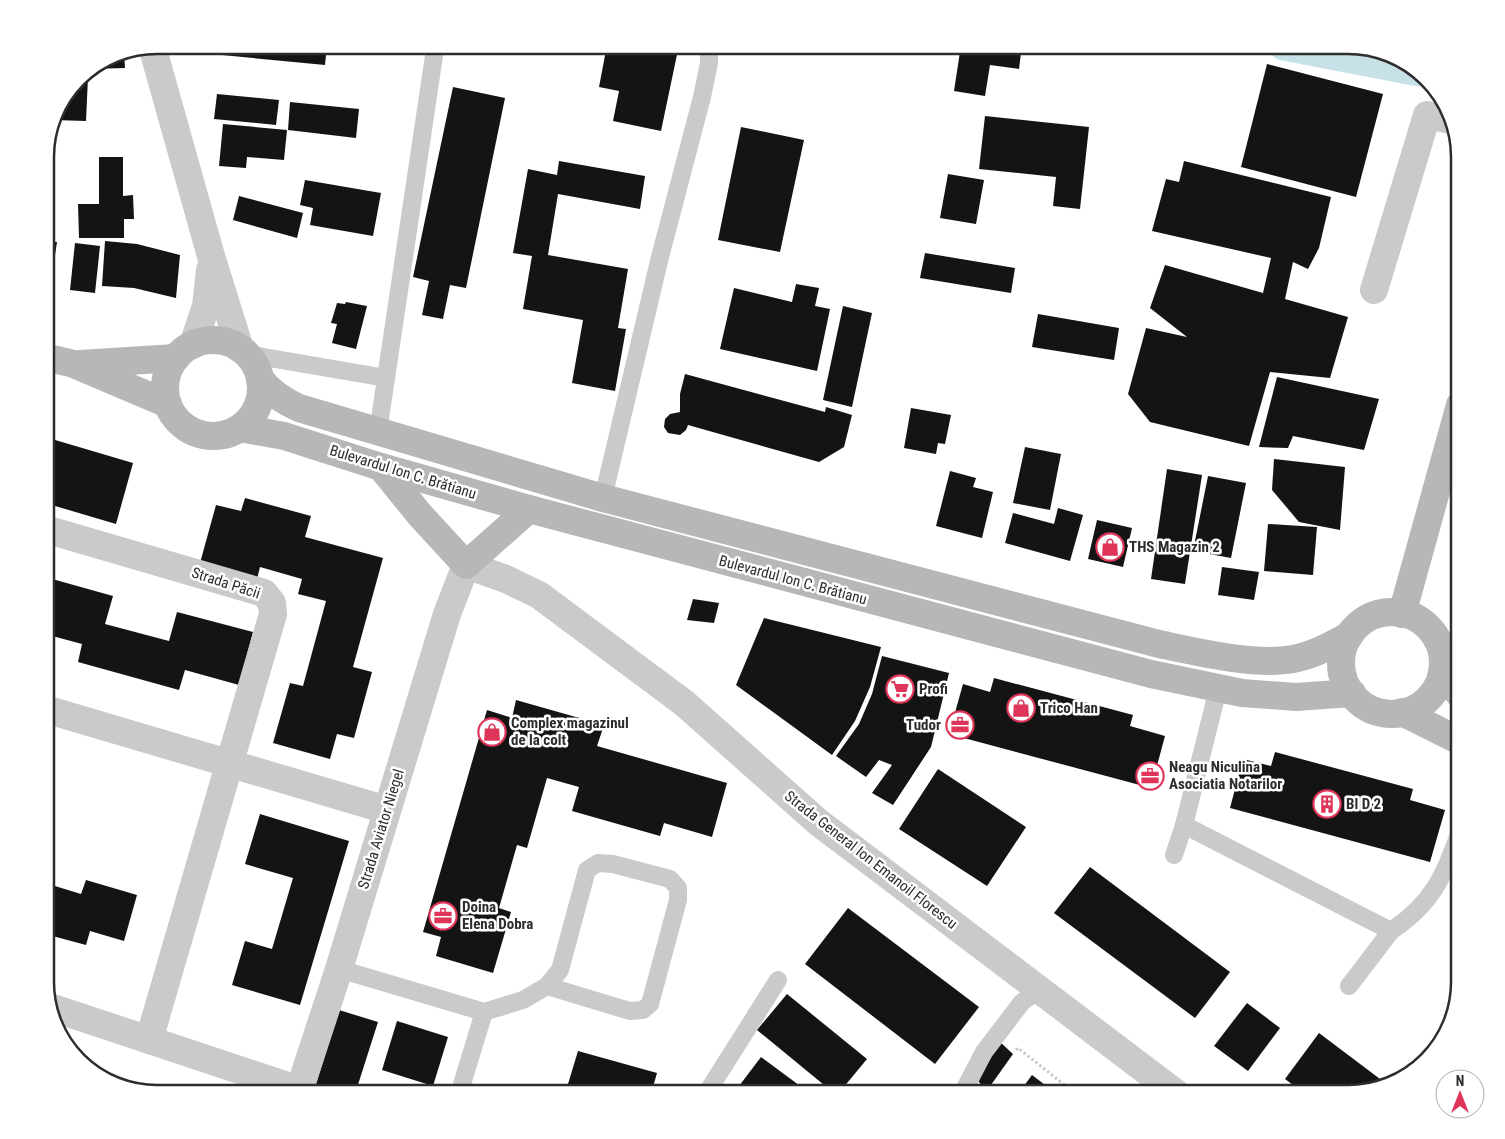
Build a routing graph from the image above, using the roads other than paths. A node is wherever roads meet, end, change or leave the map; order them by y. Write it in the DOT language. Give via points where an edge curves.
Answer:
graph roads {
  1 [pos="154,54"];
  2 [pos="434,54"];
  3 [pos="709,54"];
  4 [pos="1444,118"];
  5 [pos="211,256"];
  6 [pos="1374,290"];
  7 [pos="185,351"];
  8 [pos="243,352"];
  9 [pos="54,359"];
  10 [pos="74,364"];
  11 [pos="386,378"];
  12 [pos="260,380"];
  13 [pos="168,404"];
  14 [pos="240,428"];
  15 [pos="378,432"];
  16 [pos="1451,437"];
  17 [pos="381,466"];
  18 [pos="603,498"];
  19 [pos="529,509"];
  20 [pos="54,532"];
  21 [pos="466,565"];
  22 [pos="1402,614"];
  23 [pos="1350,635"];
  24 [pos="1442,674"];
  25 [pos="1451,684"];
  26 [pos="1218,689"];
  27 [pos="1352,693"];
  28 [pos="54,712"];
  29 [pos="1402,712"];
  30 [pos="1451,737"];
  31 [pos="230,764"];
  32 [pos="387,810"];
  33 [pos="1184,825"];
  34 [pos="1174,855"];
  35 [pos="1451,856"];
  36 [pos="1391,931"];
  37 [pos="339,969"];
  38 [pos="778,980"];
  39 [pos="547,986"];
  40 [pos="1349,986"];
  41 [pos="1039,990"];
  42 [pos="57,1009"];
  43 [pos="484,1012"];
  44 [pos="82,1018"];
  45 [pos="65,1029"];
  46 [pos="149,1040"];
  47 [pos="279,1085"];
  48 [pos="301,1085"];
  49 [pos="462,1085"];
  50 [pos="712,1085"];
  51 [pos="967,1085"];
  52 [pos="1165,1085"];
  1 -- 5 [label="street"];
  2 -- 11 [label="lane"];
  3 -- 18 [label="lane" via="702,97"];
  4 -- 6 [label="street" via="1427,115"];
  5 -- 7 [label="street" via="206,306"];
  5 -- 8 [label="street"];
  7 -- 8 [label="main road" via="207,341 218,341"];
  7 -- 10 [label="main road"];
  7 -- 13 [label="main road" via="170,368 166,380"];
  8 -- 11 [label="lane"];
  8 -- 12 [label="main road" via="255,366"];
  9 -- 10 [label="main road"];
  10 -- 13 [label="main road"];
  11 -- 15 [label="lane"];
  12 -- 14 [label="main road" via="260,398 256,408"];
  12 -- 15 [label="main road, Bulevardul Ion C. Brătianu" via="286,402"];
  13 -- 14 [label="main road" via="177,419 197,434 218,436"];
  14 -- 17 [label="main road, Bulevardul Ion C. Brătianu" via="284,436"];
  15 -- 18 [label="main road, Bulevardul Ion C. Brătianu"];
  16 -- 22 [label="main road"];
  17 -- 19 [label="main road, Bulevardul Ion C. Brătianu"];
  17 -- 21 [label="main road"];
  18 -- 23 [label="main road, Bulevardul Ion C. Brătianu" via="1040,614 1193,651 1274,661 1294,659 1328,648"];
  19 -- 21 [label="main road"];
  19 -- 26 [label="main road, Bulevardul Ion C. Brătianu" via="1122,667"];
  20 -- 31 [label="street, Strada Păcii" via="264,593 272,603 273,614"];
  21 -- 32 [label="street, Strada Aviator Niegel" via="447,614"];
  21 -- 41 [label="street, Strada General Ion Emanoil Florescu" via="539,595 562,612 684,703 818,822"];
  22 -- 23 [label="main road" via="1373,616"];
  22 -- 24 [label="main road" via="1420,620 1436,637 1443,655"];
  23 -- 27 [label="main road" via="1344,646 1342,662 1344,677"];
  24 -- 25 [label="main road"];
  24 -- 29 [label="main road" via="1434,692 1423,703"];
  26 -- 27 [label="main road, Bulevardul Ion C. Brătianu" via="1296,697"];
  26 -- 33 [label="lane"];
  27 -- 29 [label="main road" via="1376,711"];
  28 -- 31 [label="street"];
  29 -- 30 [label="main road"];
  31 -- 32 [label="street"];
  31 -- 46 [label="street"];
  32 -- 37 [label="street, Strada Aviator Niegel"];
  33 -- 34 [label="lane"];
  33 -- 36 [label="lane"];
  35 -- 36 [label="lane" via="1427,901"];
  36 -- 40 [label="lane"];
  37 -- 43 [label="lane"];
  37 -- 48 [label="street, Strada Aviator Niegel"];
  38 -- 50 [label="lane"];
  39 -- 39 [label="lane" via="560,970 587,870 598,863 613,864 670,879 678,888 678,900 650,1004 643,1010 630,1011"];
  39 -- 43 [label="lane" via="523,1000"];
  41 -- 51 [label="lane" via="1022,1002 984,1052"];
  41 -- 52 [label="street, Strada General Ion Emanoil Florescu"];
  42 -- 44 [label="street"];
  43 -- 49 [label="lane"];
  44 -- 45 [label="street"];
  44 -- 46 [label="street"];
  46 -- 47 [label="street"];
}
